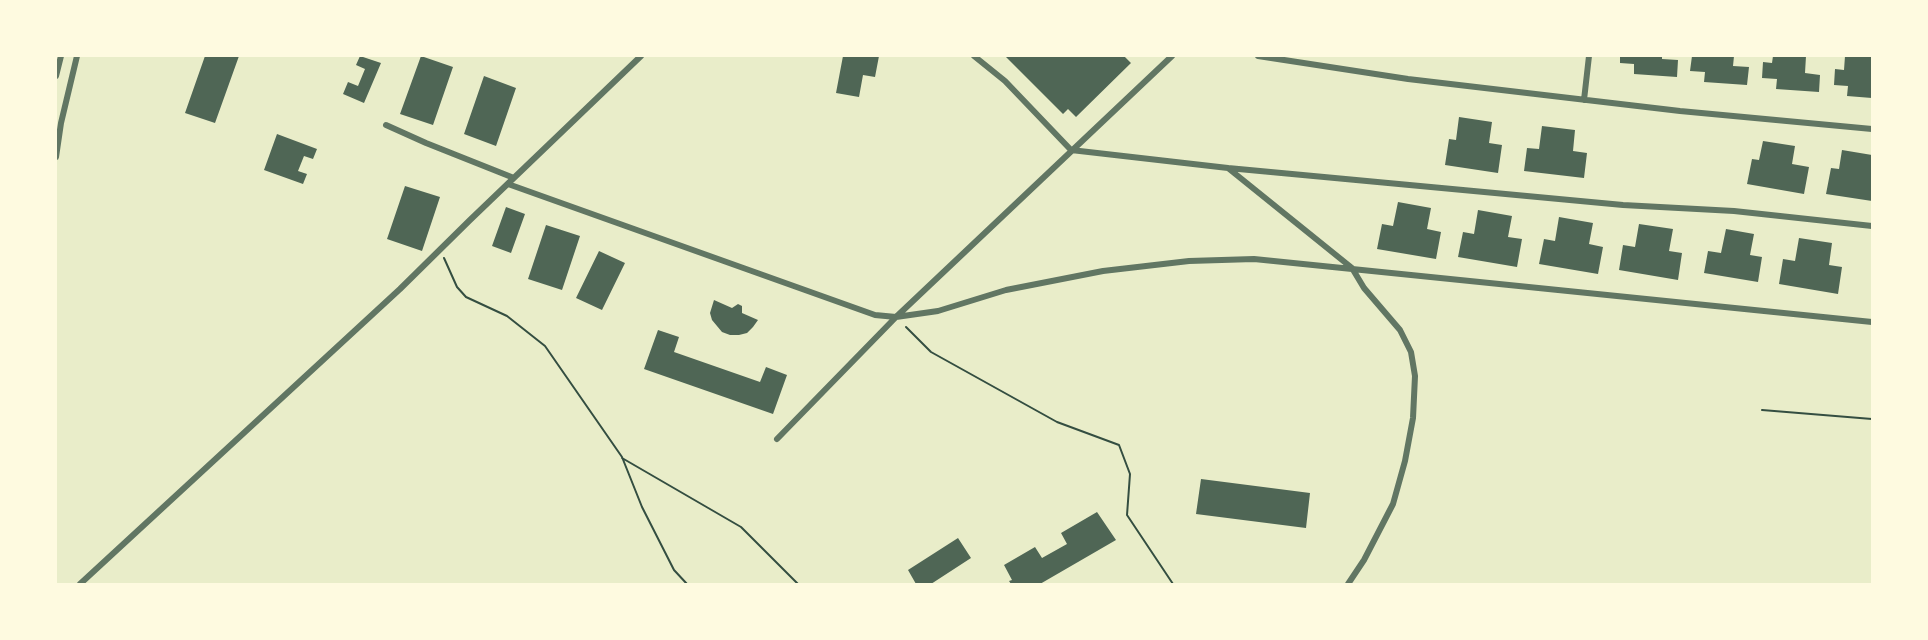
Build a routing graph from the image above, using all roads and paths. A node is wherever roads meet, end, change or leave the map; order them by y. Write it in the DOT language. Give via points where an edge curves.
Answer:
graph roads {
  1 [pos="61,56"];
  2 [pos="77,56"];
  3 [pos="641,56"];
  4 [pos="974,56"];
  5 [pos="1172,56"];
  6 [pos="1257,56"];
  7 [pos="1590,56"];
  8 [pos="56,76"];
  9 [pos="1584,100"];
  10 [pos="386,125"];
  11 [pos="1872,129"];
  12 [pos="1071,150"];
  13 [pos="56,157"];
  14 [pos="1228,168"];
  15 [pos="514,178"];
  16 [pos="508,184"];
  17 [pos="1872,226"];
  18 [pos="440,249"];
  19 [pos="1352,268"];
  20 [pos="896,317"];
  21 [pos="1872,322"];
  22 [pos="1762,410"];
  23 [pos="1872,419"];
  24 [pos="777,439"];
  25 [pos="622,457"];
  26 [pos="80,585"];
  27 [pos="687,585"];
  28 [pos="798,585"];
  29 [pos="1173,585"];
  30 [pos="1348,585"];
  1 -- 8 [label="street"];
  2 -- 13 [label="street"];
  3 -- 15 [label="street"];
  4 -- 12 [label="street" via="1005,81"];
  5 -- 12 [label="street"];
  6 -- 9 [label="street"];
  7 -- 9 [label="street"];
  9 -- 11 [label="street"];
  10 -- 15 [label="street"];
  12 -- 14 [label="street"];
  12 -- 20 [label="street"];
  14 -- 17 [label="street"];
  14 -- 19 [label="street"];
  15 -- 16 [label="street"];
  16 -- 18 [label="street"];
  16 -- 20 [label="street" via="875,315"];
  18 -- 25 [label="path" via="466,297 507,316 545,346"];
  18 -- 26 [label="street"];
  19 -- 20 [label="street" via="1254,260 1189,261 1103,271 1006,290 938,311"];
  19 -- 21 [label="street"];
  19 -- 30 [label="street" via="1400,330 1411,352 1415,376 1413,418 1393,504"];
  20 -- 24 [label="street"];
  20 -- 29 [label="path" via="931,352 1057,422 1119,445 1130,474 1127,515"];
  22 -- 23 [label="path"];
  25 -- 27 [label="path" via="642,507 674,570"];
  25 -- 28 [label="path" via="741,527"];
}
